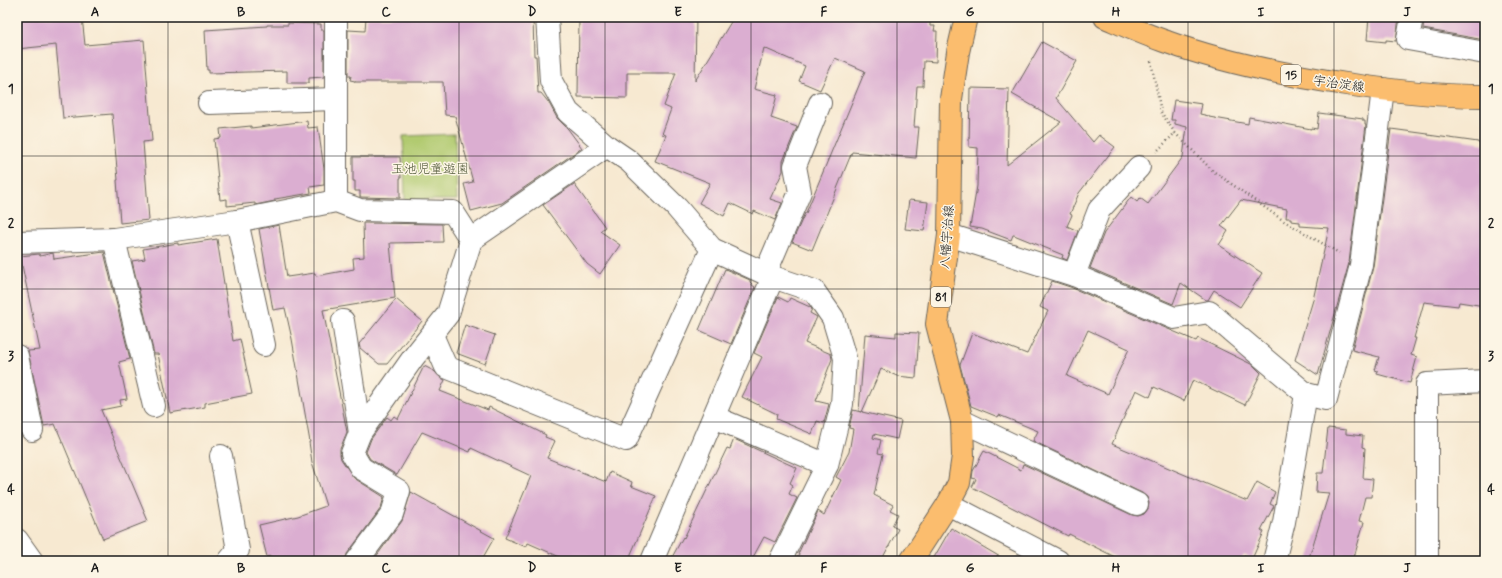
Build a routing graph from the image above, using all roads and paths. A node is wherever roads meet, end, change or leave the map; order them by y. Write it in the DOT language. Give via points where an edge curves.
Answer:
graph roads {
  1 [pos="336,17"];
  2 [pos="547,17"];
  3 [pos="966,17"];
  4 [pos="1106,17"];
  5 [pos="1412,17"];
  6 [pos="1146,34"];
  7 [pos="1485,53"];
  8 [pos="1383,89"];
  9 [pos="1485,96"];
  10 [pos="336,99"];
  11 [pos="209,102"];
  12 [pos="820,103"];
  13 [pos="1176,133"];
  14 [pos="607,146"];
  15 [pos="1139,167"];
  16 [pos="336,200"];
  17 [pos="237,221"];
  18 [pos="949,235"];
  19 [pos="114,239"];
  20 [pos="471,240"];
  21 [pos="17,242"];
  22 [pos="712,249"];
  23 [pos="1362,266"];
  24 [pos="770,274"];
  25 [pos="1074,275"];
  26 [pos="343,321"];
  27 [pos="432,335"];
  28 [pos="264,345"];
  29 [pos="17,356"];
  30 [pos="1485,381"];
  31 [pos="1306,394"];
  32 [pos="154,406"];
  33 [pos="714,417"];
  34 [pos="962,421"];
  35 [pos="32,430"];
  36 [pos="360,433"];
  37 [pos="221,456"];
  38 [pos="826,465"];
  39 [pos="948,504"];
  40 [pos="1136,504"];
  41 [pos="17,540"];
  42 [pos="32,561"];
  43 [pos="229,561"];
  44 [pos="357,561"];
  45 [pos="652,561"];
  46 [pos="780,561"];
  47 [pos="911,561"];
  48 [pos="1058,561"];
  49 [pos="1274,561"];
  50 [pos="1427,561"];
  1 -- 10 [label="street"];
  2 -- 14 [label="street" via="551,81 568,112"];
  3 -- 18 [label="main road, 八幡宇治線 / 81" via="951,99"];
  4 -- 6 [label="main road, 宇治淀線 / 15"];
  5 -- 7 [label="street" via="1408,39"];
  6 -- 8 [label="main road, 宇治淀線 / 15" via="1226,61 1304,78"];
  6 -- 13 [label="path" via="1161,112"];
  8 -- 9 [label="main road, 宇治淀線 / 15"];
  8 -- 23 [label="street"];
  10 -- 11 [label="street"];
  10 -- 16 [label="street"];
  12 -- 24 [label="street" via="795,166 800,192"];
  13 -- 15 [label="path"];
  13 -- 23 [label="path" via="1213,171 1284,221"];
  14 -- 20 [label="street"];
  14 -- 22 [label="street" via="629,161 677,208"];
  15 -- 25 [label="street" via="1099,210"];
  16 -- 17 [label="street"];
  16 -- 20 [label="street" via="360,210 453,212"];
  17 -- 19 [label="street"];
  17 -- 28 [label="street"];
  18 -- 25 [label="street"];
  18 -- 34 [label="main road, 八幡宇治線 / 81" via="937,324"];
  19 -- 21 [label="street"];
  19 -- 32 [label="street"];
  20 -- 27 [label="street" via="448,314"];
  22 -- 24 [label="street"];
  22 -- 27 [label="street" via="626,440 446,367"];
  23 -- 31 [label="street" via="1326,399"];
  24 -- 33 [label="street"];
  24 -- 38 [label="street" via="814,291 833,318 845,358 842,404"];
  25 -- 31 [label="street" via="1174,318 1209,312"];
  26 -- 36 [label="street"];
  27 -- 36 [label="street"];
  29 -- 35 [label="street"];
  30 -- 50 [label="street" via="1427,384"];
  31 -- 49 [label="street" via="1284,522"];
  33 -- 38 [label="street"];
  33 -- 45 [label="street"];
  34 -- 39 [label="main road, 八幡宇治線 / 81" via="963,456 959,483"];
  34 -- 40 [label="street"];
  36 -- 44 [label="street" via="352,453 360,468 399,491 392,514"];
  37 -- 43 [label="street" via="238,550"];
  38 -- 46 [label="street"];
  39 -- 47 [label="main road, 八幡宇治線 / 81"];
  39 -- 48 [label="street"];
  41 -- 42 [label="street"];
}
